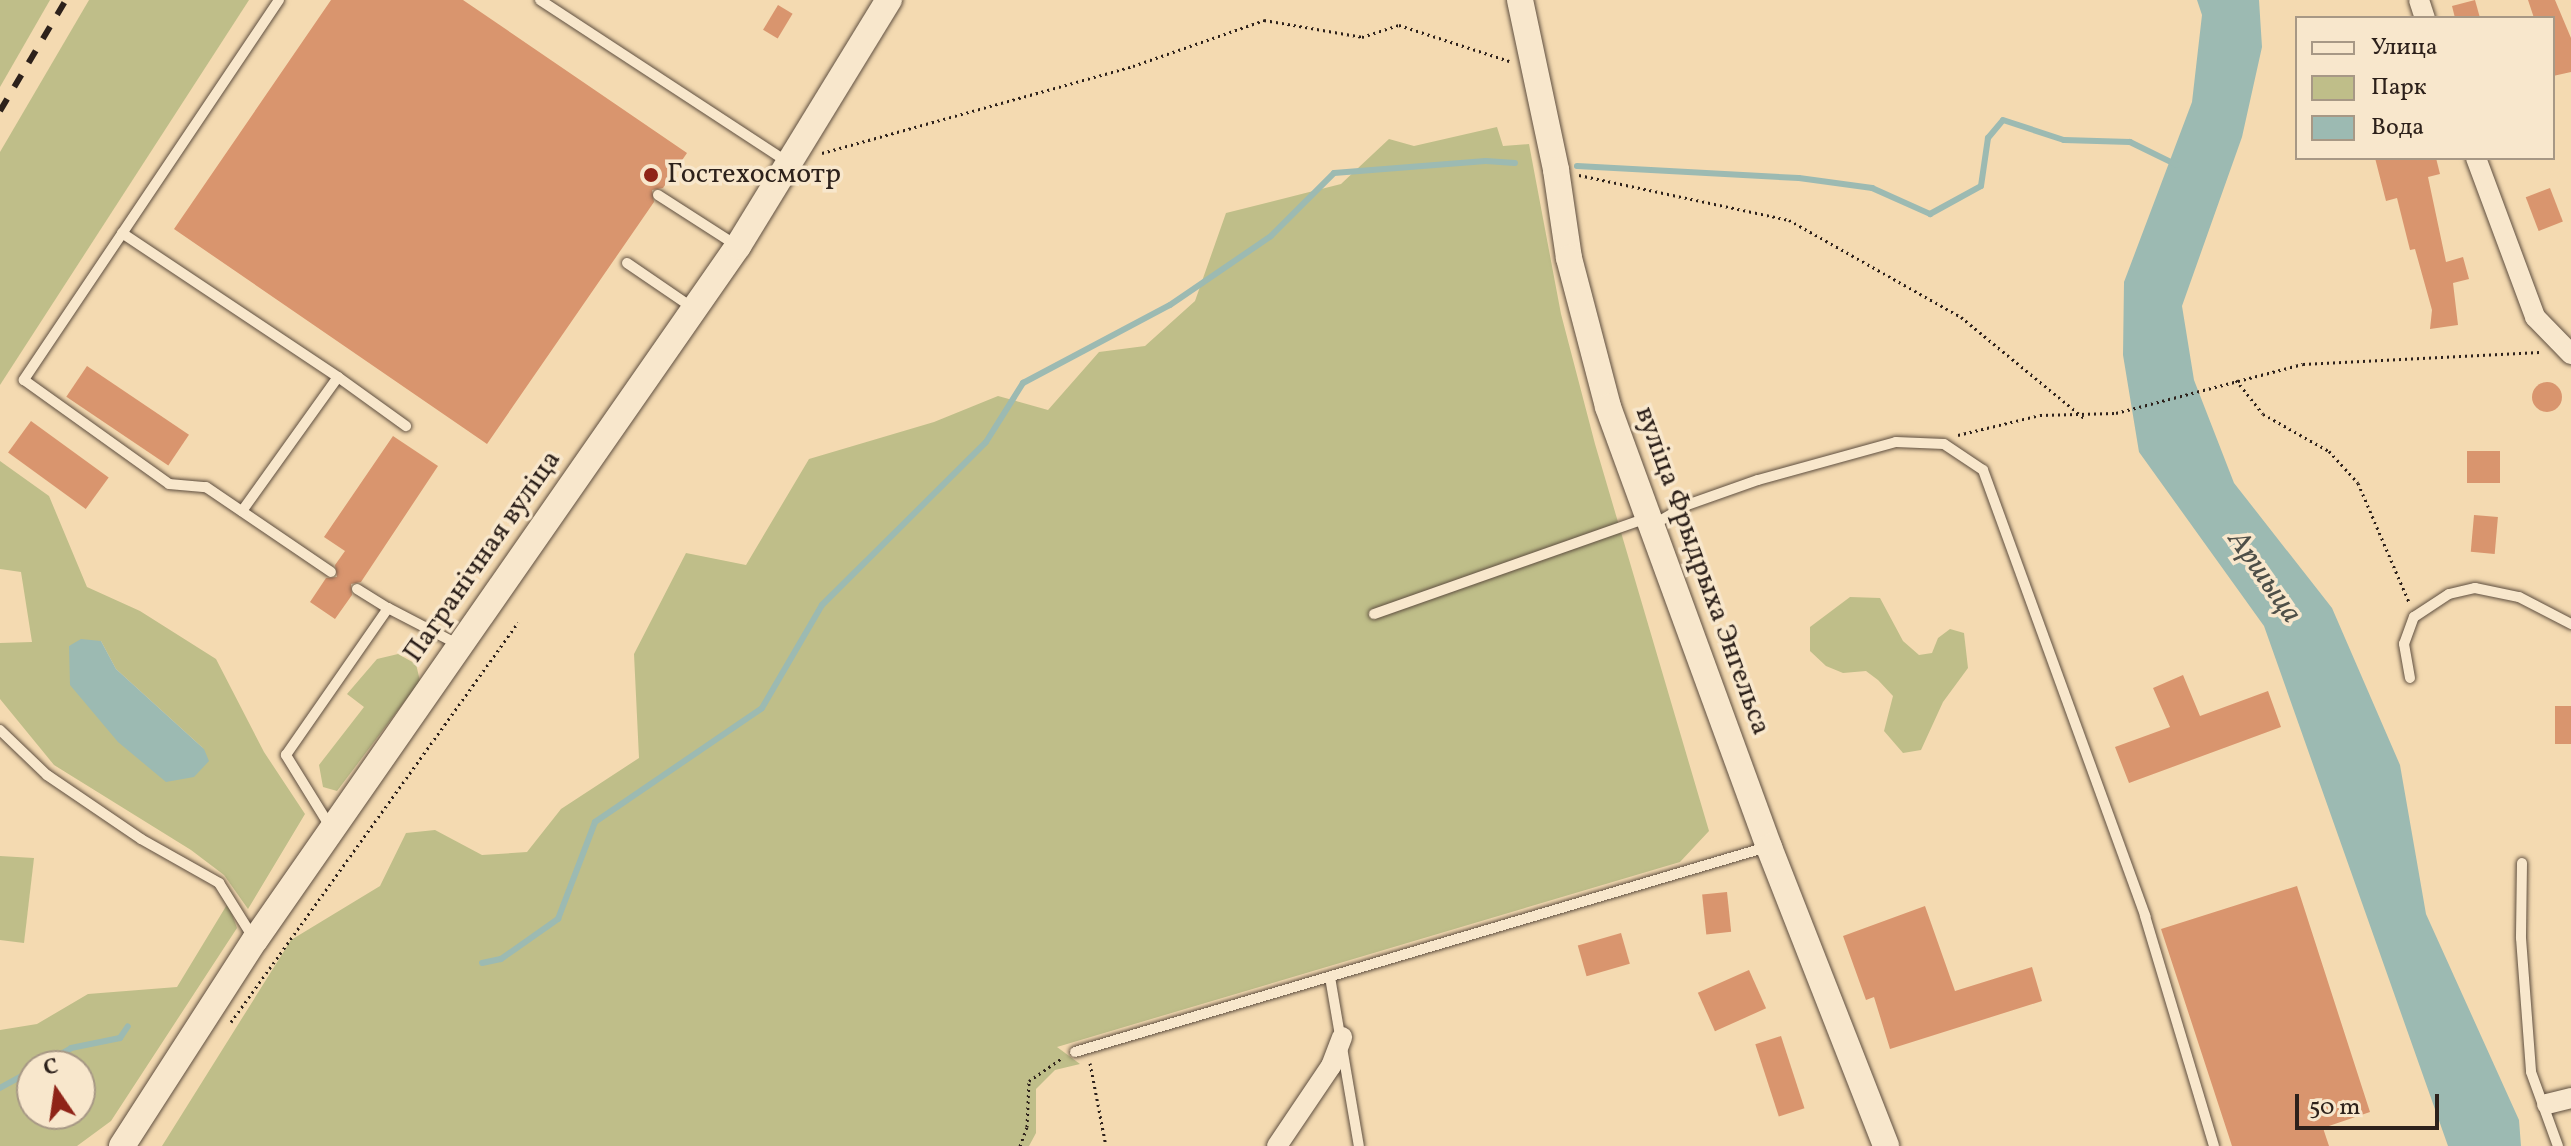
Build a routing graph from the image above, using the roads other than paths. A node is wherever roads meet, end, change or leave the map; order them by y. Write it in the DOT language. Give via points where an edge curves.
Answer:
graph roads {
  1 [pos="279,0"];
  2 [pos="540,0"];
  3 [pos="889,0"];
  4 [pos="1520,0"];
  5 [pos="2477,160"];
  6 [pos="788,162"];
  7 [pos="658,195"];
  8 [pos="122,233"];
  9 [pos="738,246"];
  10 [pos="627,263"];
  11 [pos="694,309"];
  12 [pos="2570,352"];
  13 [pos="338,377"];
  14 [pos="406,426"];
  15 [pos="242,511"];
  16 [pos="1647,522"];
  17 [pos="331,572"];
  18 [pos="357,589"];
  19 [pos="388,608"];
  20 [pos="1374,614"];
  21 [pos="2571,624"];
  22 [pos="461,646"];
  23 [pos="2410,678"];
  24 [pos="0,730"];
  25 [pos="332,830"];
  26 [pos="1769,847"];
  27 [pos="2522,863"];
  28 [pos="255,940"];
  29 [pos="1330,977"];
  30 [pos="1342,1037"];
  31 [pos="1075,1052"];
  32 [pos="2571,1098"];
  33 [pos="2547,1104"];
  34 [pos="122,1146"];
  35 [pos="1277,1146"];
  36 [pos="1359,1146"];
  37 [pos="1886,1146"];
  38 [pos="2214,1146"];
  39 [pos="2558,1146"];
  1 -- 8 [label="lane"];
  2 -- 6 [label="lane"];
  3 -- 6 [label="street, Пагранічная вуліца"];
  4 -- 16 [label="street, вуліца Фрыдрыха Энгельса" via="1573,273 1608,407"];
  5 -- 12 [label="street" via="2535,317"];
  6 -- 9 [label="street, Пагранічная вуліца"];
  7 -- 9 [label="lane"];
  8 -- 13 [label="lane"];
  8 -- 15 [label="lane" via="24,380 169,484 206,487"];
  9 -- 11 [label="street, Пагранічная вуліца"];
  10 -- 11 [label="lane"];
  11 -- 22 [label="street, Пагранічная вуліца"];
  13 -- 14 [label="lane"];
  13 -- 15 [label="lane"];
  15 -- 17 [label="lane"];
  16 -- 20 [label="lane"];
  16 -- 26 [label="street, вуліца Фрыдрыха Энгельса"];
  16 -- 38 [label="lane" via="1758,480 1896,442 1944,444 1983,470 2145,916"];
  18 -- 19 [label="lane"];
  19 -- 22 [label="lane"];
  19 -- 25 [label="lane" via="286,755"];
  21 -- 23 [label="lane" via="2519,597 2475,588 2449,594 2414,617 2404,644"];
  22 -- 25 [label="street, Пагранічная вуліца"];
  24 -- 28 [label="lane" via="47,775 141,839 219,883"];
  25 -- 28 [label="street, Пагранічная вуліца"];
  26 -- 29 [label="lane"];
  26 -- 37 [label="street, вуліца Фрыдрыха Энгельса"];
  27 -- 33 [label="lane" via="2531,1072"];
  28 -- 34 [label="street, Пагранічная вуліца"];
  29 -- 30 [label="lane"];
  29 -- 31 [label="lane"];
  30 -- 35 [label="street" via="1331,1066"];
  30 -- 36 [label="lane"];
  32 -- 33 [label="street"];
  33 -- 39 [label="lane"];
}
